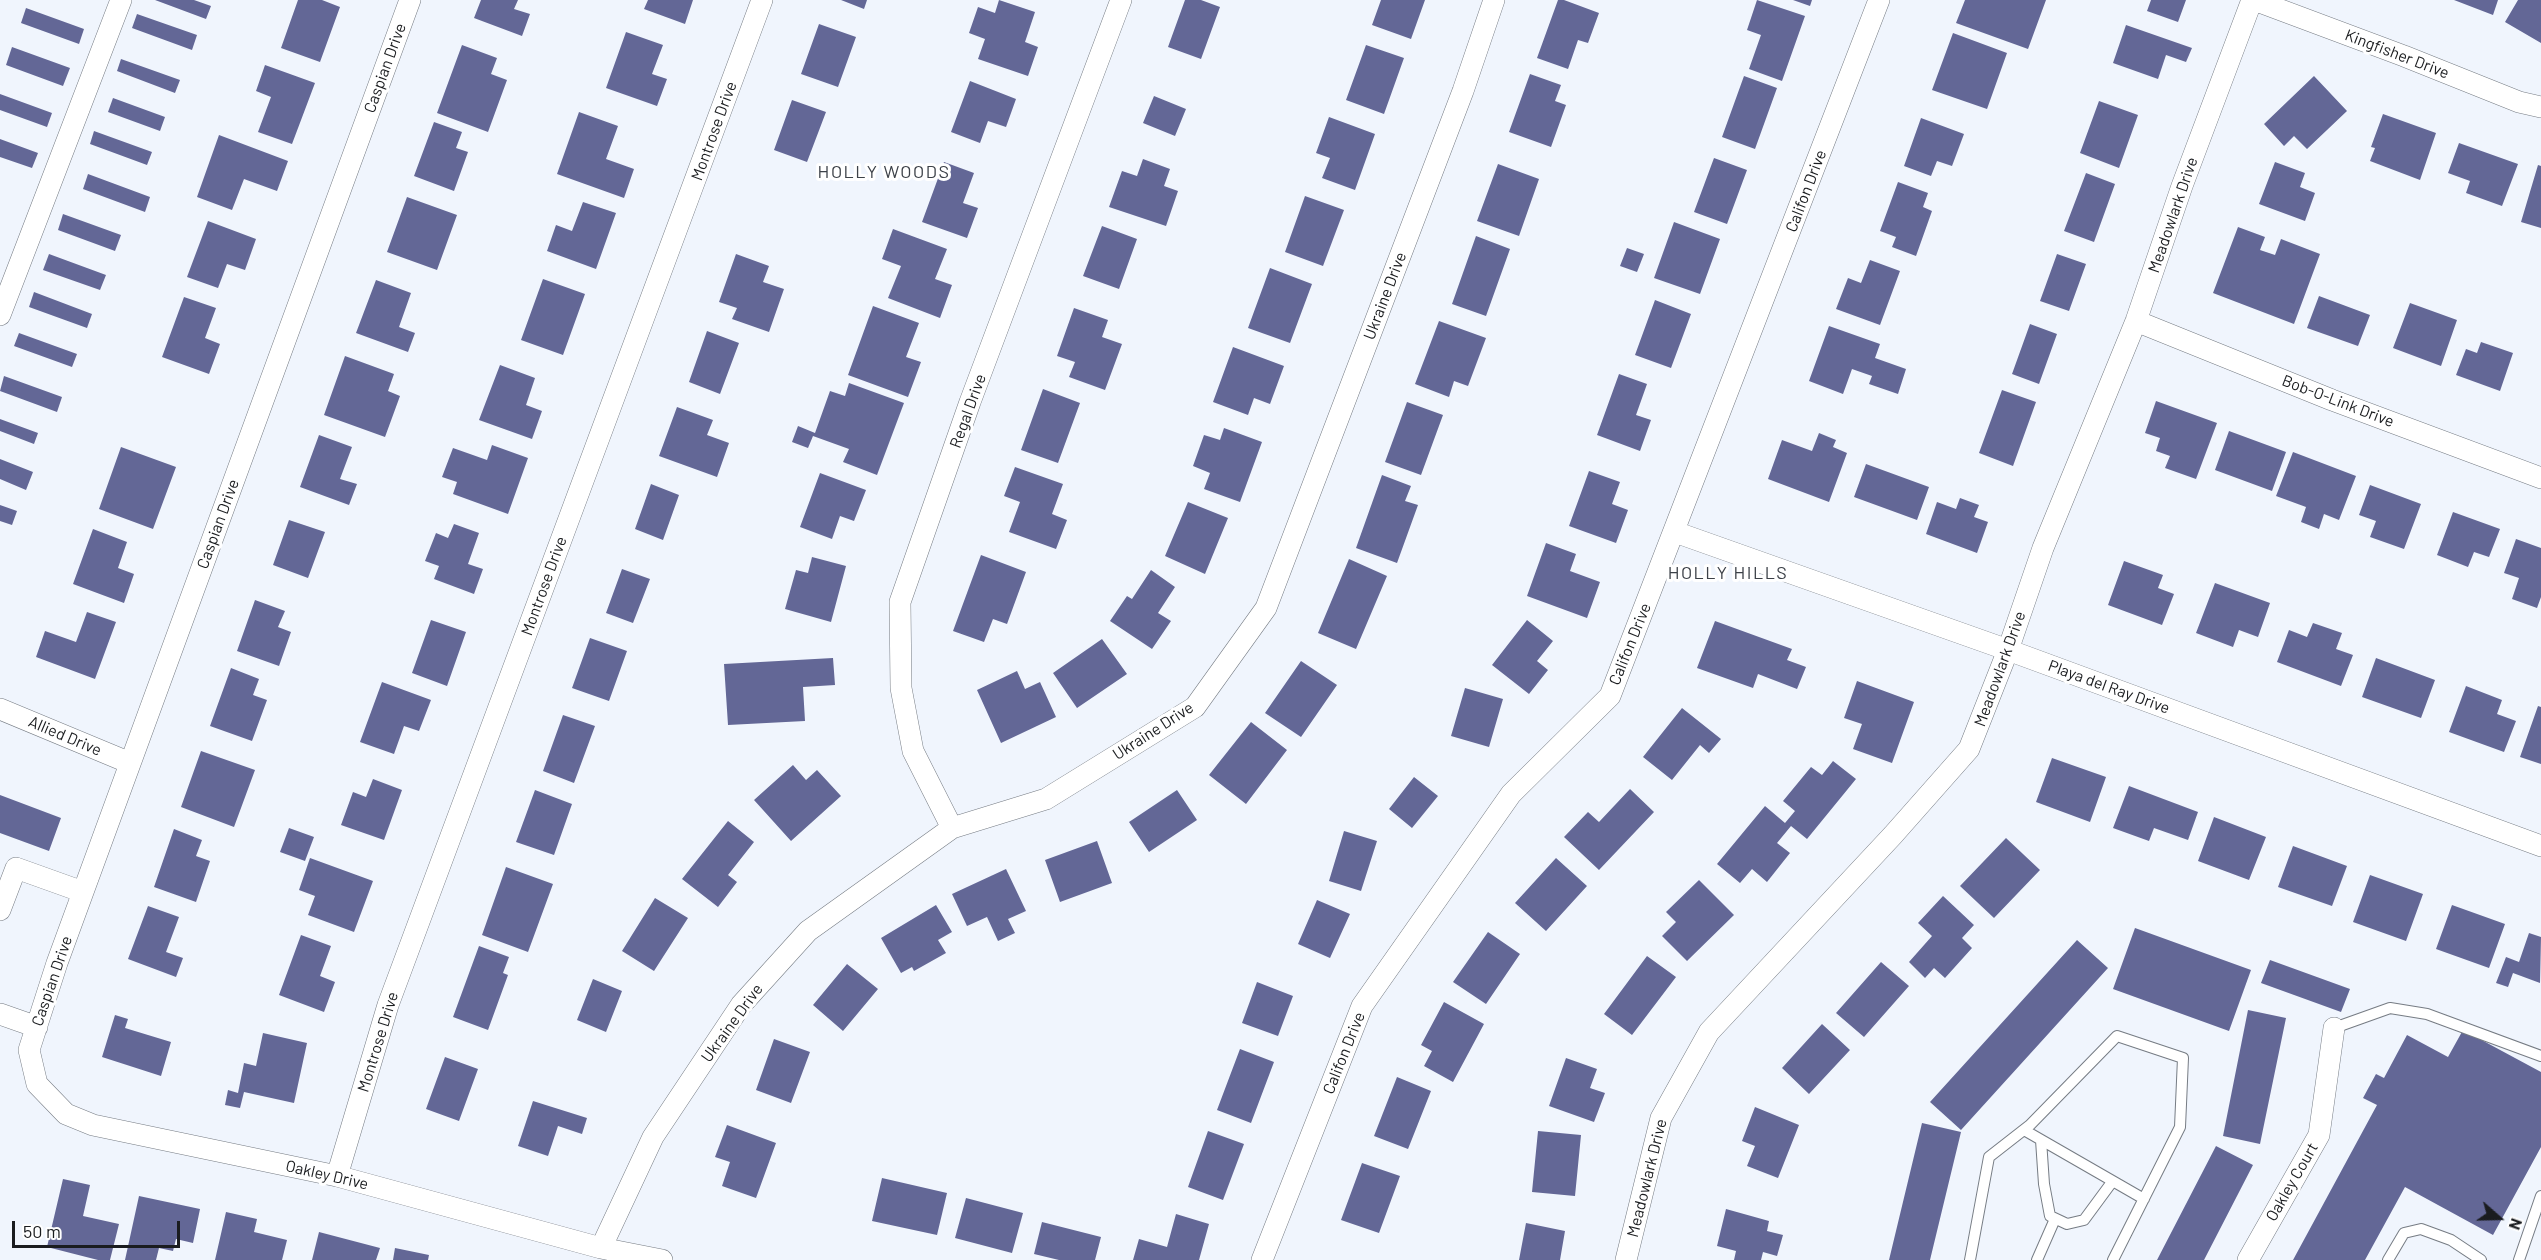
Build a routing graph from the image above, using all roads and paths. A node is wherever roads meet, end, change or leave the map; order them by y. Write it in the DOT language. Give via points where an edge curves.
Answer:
graph roads {
  1 [pos="121,0"];
  2 [pos="410,0"];
  3 [pos="762,0"];
  4 [pos="1121,0"];
  5 [pos="1494,0"];
  6 [pos="1879,0"];
  7 [pos="2253,0"];
  8 [pos="2541,107"];
  9 [pos="0,315"];
  10 [pos="2136,321"];
  11 [pos="2541,478"];
  12 [pos="1675,532"];
  13 [pos="2008,650"];
  14 [pos="0,709"];
  15 [pos="130,763"];
  16 [pos="952,828"];
  17 [pos="2541,846"];
  18 [pos="83,892"];
  19 [pos="0,910"];
  20 [pos="0,1014"];
  21 [pos="37,1027"];
  22 [pos="2334,1028"];
  23 [pos="29,1050"];
  24 [pos="2541,1056"];
  25 [pos="2024,1130"];
  26 [pos="2041,1140"];
  27 [pos="337,1176"];
  28 [pos="2112,1182"];
  29 [pos="2541,1196"];
  30 [pos="2144,1199"];
  31 [pos="2055,1219"];
  32 [pos="602,1248"];
  33 [pos="662,1260"];
  34 [pos="1262,1260"];
  35 [pos="1626,1260"];
  36 [pos="1970,1260"];
  37 [pos="2037,1260"];
  38 [pos="2113,1260"];
  39 [pos="2248,1260"];
  40 [pos="2388,1260"];
  41 [pos="2481,1260"];
  42 [pos="2519,1260"];
  1 -- 9 [label="street"];
  2 -- 15 [label="street, Caspian Drive"];
  3 -- 27 [label="street, Montrose Drive" via="388,1005"];
  4 -- 16 [label="street, Regal Drive" via="970,402 900,602 901,688 914,751"];
  5 -- 16 [label="street, Ukraine Drive" via="1459,102 1266,608 1195,707 1046,799"];
  6 -- 12 [label="street, Califon Drive"];
  7 -- 8 [label="street, Kingfisher Drive"];
  7 -- 10 [label="street, Meadowlark Drive" via="2182,186"];
  10 -- 11 [label="street, Bob-O-Link Drive"];
  10 -- 13 [label="street, Meadowlark Drive" via="2043,548"];
  12 -- 13 [label="street, Playa del Ray Drive"];
  12 -- 34 [label="street, Califon Drive" via="1610,696 1511,794 1362,1006"];
  13 -- 17 [label="street, Playa del Ray Drive"];
  13 -- 35 [label="street, Meadowlark Drive" via="1969,749 1709,1032 1661,1118"];
  14 -- 15 [label="street, Allied Drive"];
  15 -- 18 [label="street, Caspian Drive"];
  16 -- 32 [label="street, Ukraine Drive" via="808,931 741,1005 653,1137"];
  18 -- 19 [label="street" via="16,868"];
  18 -- 21 [label="street, Caspian Drive"];
  20 -- 21 [label="street"];
  21 -- 23 [label="street, Caspian Drive"];
  22 -- 24 [label="lane" via="2390,1008 2427,1014"];
  22 -- 39 [label="street, Oakley Court" via="2319,1135"];
  23 -- 27 [label="street, Oakley Drive" via="37,1084 66,1114 93,1125"];
  25 -- 26 [label="lane"];
  25 -- 30 [label="lane" via="2117,1036 2182,1058 2180,1127"];
  25 -- 36 [label="lane" via="1989,1157"];
  26 -- 28 [label="lane"];
  26 -- 31 [label="lane" via="2044,1185 2050,1216"];
  27 -- 32 [label="street, Oakley Drive"];
  28 -- 30 [label="lane"];
  28 -- 31 [label="lane" via="2084,1220 2067,1224"];
  29 -- 42 [label="lane"];
  30 -- 38 [label="lane"];
  31 -- 37 [label="lane"];
  32 -- 33 [label="street, Oakley Drive"];
  40 -- 41 [label="lane" via="2404,1233 2421,1229 2451,1240"];
}
